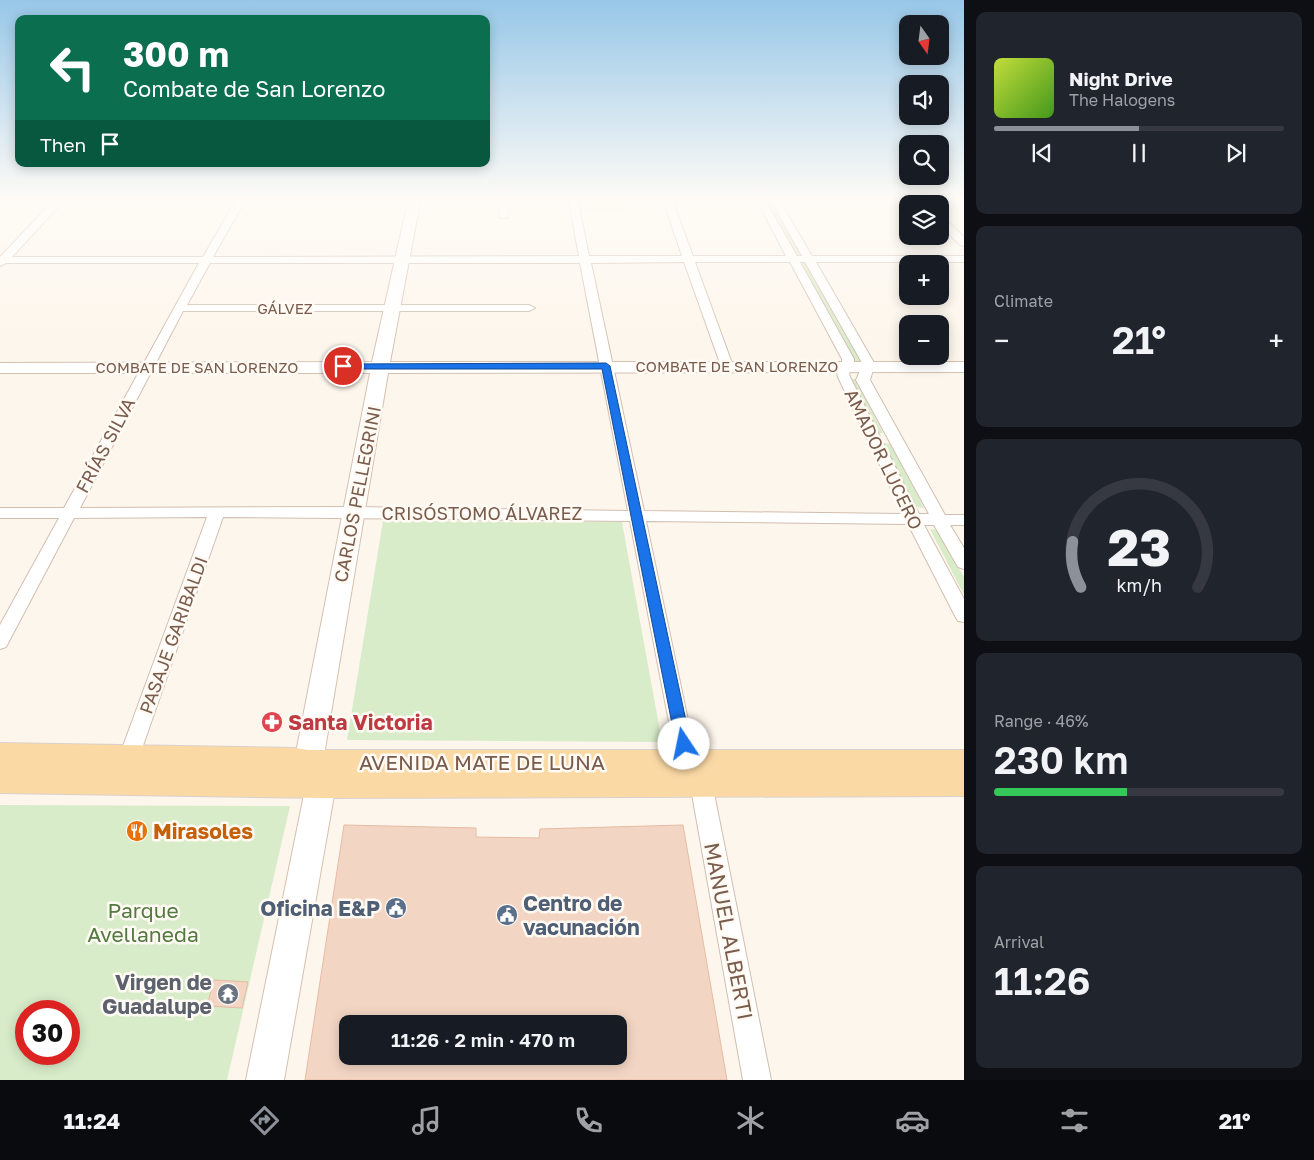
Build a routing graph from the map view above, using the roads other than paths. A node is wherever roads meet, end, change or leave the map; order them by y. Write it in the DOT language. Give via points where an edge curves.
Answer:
graph roads {
  1 [pos="14,247"];
  2 [pos="213,247"];
  3 [pos="404,247"];
  4 [pos="582,247"];
  5 [pos="685,247"];
  6 [pos="789,247"];
  7 [pos="803,247"];
  8 [pos="795,258"];
  9 [pos="809,258"];
  10 [pos="689,259"];
  11 [pos="964,259"];
  12 [pos="206,260"];
  13 [pos="401,260"];
  14 [pos="585,260"];
  15 [pos="1,261"];
  16 [pos="180,308"];
  17 [pos="392,308"];
  18 [pos="529,308"];
  19 [pos="382,366"];
  20 [pos="606,366"];
  21 [pos="727,366"];
  22 [pos="848,366"];
  23 [pos="868,366"];
  24 [pos="148,367"];
  25 [pos="964,367"];
  26 [pos="0,368"];
  27 [pos="874,439"];
  28 [pos="894,439"];
  29 [pos="69,512"];
  30 [pos="217,512"];
  31 [pos="353,512"];
  32 [pos="0,513"];
  33 [pos="636,514"];
  34 [pos="913,519"];
  35 [pos="939,519"];
  36 [pos="964,520"];
  37 [pos="964,563"];
  38 [pos="964,616"];
  39 [pos="0,642"];
  40 [pos="0,756"];
  41 [pos="129,757"];
  42 [pos="964,763"];
  43 [pos="314,773"];
  44 [pos="694,773"];
  45 [pos="0,779"];
  46 [pos="964,782"];
  47 [pos="265,1080"];
  48 [pos="757,1080"];
  1 -- 15 [label="street"];
  2 -- 12 [label="street, FRÍAS SILVA"];
  3 -- 13 [label="street, CARLOS PELLEGRINI"];
  4 -- 14 [label="street"];
  5 -- 10 [label="street"];
  6 -- 8 [label="street, AMADOR LUCERO"];
  7 -- 9 [label="street, AMADOR LUCERO"];
  8 -- 9 [label="street"];
  8 -- 10 [label="street"];
  8 -- 22 [label="street, AMADOR LUCERO" via="848,359"];
  9 -- 11 [label="street"];
  9 -- 23 [label="street, AMADOR LUCERO"];
  10 -- 14 [label="street"];
  10 -- 21 [label="street"];
  12 -- 13 [label="street"];
  12 -- 15 [label="street"];
  12 -- 16 [label="street, FRÍAS SILVA"];
  13 -- 14 [label="street"];
  13 -- 17 [label="street, CARLOS PELLEGRINI"];
  14 -- 20 [label="street"];
  16 -- 17 [label="street, GÁLVEZ"];
  16 -- 24 [label="street, FRÍAS SILVA"];
  17 -- 18 [label="street, GÁLVEZ"];
  17 -- 19 [label="street, CARLOS PELLEGRINI"];
  19 -- 20 [label="street, COMBATE DE SAN LORENZO"];
  19 -- 24 [label="street, COMBATE DE SAN LORENZO"];
  19 -- 31 [label="street, CARLOS PELLEGRINI"];
  20 -- 21 [label="street, COMBATE DE SAN LORENZO"];
  20 -- 33 [label="street"];
  21 -- 22 [label="street, COMBATE DE SAN LORENZO"];
  22 -- 23 [label="street, COMBATE DE SAN LORENZO"];
  22 -- 27 [label="street, AMADOR LUCERO" via="844,377"];
  23 -- 25 [label="street, COMBATE DE SAN LORENZO"];
  23 -- 28 [label="street, AMADOR LUCERO" via="863,380"];
  24 -- 26 [label="street, COMBATE DE SAN LORENZO"];
  24 -- 29 [label="street, FRÍAS SILVA"];
  27 -- 28 [label="street"];
  27 -- 34 [label="street, AMADOR LUCERO"];
  28 -- 35 [label="street, AMADOR LUCERO"];
  29 -- 30 [label="street, CRISÓSTOMO ÁLVAREZ"];
  29 -- 32 [label="street, CRISÓSTOMO ÁLVAREZ"];
  29 -- 39 [label="street, FRÍAS SILVA"];
  30 -- 31 [label="street, CRISÓSTOMO ÁLVAREZ"];
  30 -- 41 [label="street, PASAJE GARIBALDI"];
  31 -- 33 [label="street, CRISÓSTOMO ÁLVAREZ"];
  31 -- 43 [label="street, CARLOS PELLEGRINI"];
  33 -- 34 [label="street, CRISÓSTOMO ÁLVAREZ"];
  33 -- 44 [label="street"];
  34 -- 35 [label="street, CRISÓSTOMO ÁLVAREZ"];
  34 -- 38 [label="street, AMADOR LUCERO"];
  35 -- 36 [label="street, CRISÓSTOMO ÁLVAREZ"];
  35 -- 37 [label="street, AMADOR LUCERO"];
  40 -- 41 [label="main road, AVENIDA MATE DE LUNA"];
  41 -- 43 [label="main road, AVENIDA MATE DE LUNA" via="296,761"];
  42 -- 44 [label="main road, AVENIDA MATE DE LUNA"];
  43 -- 44 [label="main road, AVENIDA MATE DE LUNA"];
  43 -- 45 [label="main road, AVENIDA MATE DE LUNA"];
  43 -- 47 [label="street, CARLOS PELLEGRINI"];
  44 -- 46 [label="main road, AVENIDA MATE DE LUNA"];
  44 -- 48 [label="street, MANUEL ALBERTI"];
}
